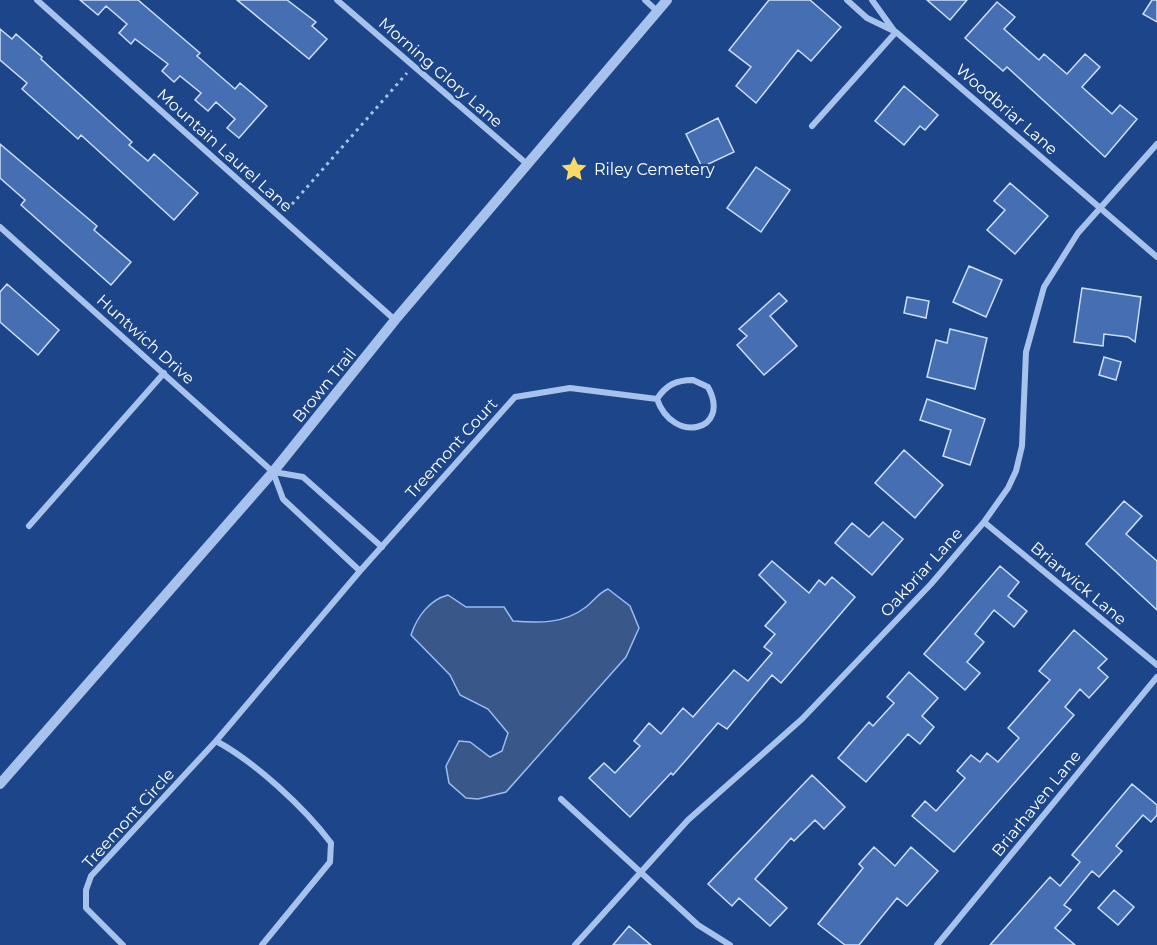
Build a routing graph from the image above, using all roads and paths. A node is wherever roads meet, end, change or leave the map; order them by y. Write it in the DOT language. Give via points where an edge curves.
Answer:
graph roads {
  1 [pos="37,0"];
  2 [pos="337,0"];
  3 [pos="645,0"];
  4 [pos="667,0"];
  5 [pos="847,0"];
  6 [pos="872,0"];
  7 [pos="657,11"];
  8 [pos="896,32"];
  9 [pos="413,66"];
  10 [pos="812,126"];
  11 [pos="1157,144"];
  12 [pos="527,164"];
  13 [pos="1100,207"];
  14 [pos="280,218"];
  15 [pos="0,227"];
  16 [pos="1157,257"];
  17 [pos="395,320"];
  18 [pos="164,373"];
  19 [pos="657,399"];
  20 [pos="273,472"];
  21 [pos="984,522"];
  22 [pos="29,526"];
  23 [pos="381,547"];
  24 [pos="360,571"];
  25 [pos="1157,665"];
  26 [pos="1157,677"];
  27 [pos="216,741"];
  28 [pos="2,777"];
  29 [pos="561,799"];
  30 [pos="638,873"];
  31 [pos="123,945"];
  32 [pos="262,945"];
  33 [pos="575,945"];
  34 [pos="730,945"];
  35 [pos="937,945"];
  1 -- 14 [label="street, Mountain Laurel Lane"];
  2 -- 9 [label="street, Morning Glory Lane"];
  3 -- 7 [label="street"];
  4 -- 7 [label="street, Brown Trail"];
  5 -- 8 [label="street, Woodbriar Lane" via="867,18"];
  6 -- 8 [label="street, Woodbriar Lane"];
  7 -- 12 [label="street, Brown Trail"];
  8 -- 10 [label="street"];
  8 -- 13 [label="street, Woodbriar Lane"];
  9 -- 12 [label="street, Morning Glory Lane"];
  9 -- 14 [label="path"];
  11 -- 13 [label="street, Oakbriar Lane"];
  12 -- 17 [label="street, Brown Trail"];
  13 -- 16 [label="street, Woodbriar Lane"];
  13 -- 21 [label="street, Oakbriar Lane" via="1078,233 1044,287 1026,352 1022,446 1016,471"];
  14 -- 17 [label="street, Mountain Laurel Lane"];
  15 -- 18 [label="street, Huntwich Drive"];
  17 -- 20 [label="street, Brown Trail"];
  18 -- 20 [label="street, Huntwich Drive"];
  18 -- 22 [label="street"];
  19 -- 19 [label="street" via="669,419 686,428 708,421 716,405 708,387 693,380 676,381"];
  19 -- 23 [label="street, Treemont Court" via="570,388 515,397"];
  20 -- 23 [label="street" via="303,477"];
  20 -- 24 [label="street" via="283,499"];
  20 -- 28 [label="street, Brown Trail"];
  21 -- 25 [label="street, Briarwick Lane"];
  21 -- 30 [label="street, Oakbriar Lane" via="931,584 802,719 688,820"];
  23 -- 24 [label="street, Treemont Court"];
  24 -- 27 [label="street, Treemont Circle"];
  26 -- 35 [label="street, Briarhaven Lane"];
  27 -- 31 [label="street, Treemont Circle" via="91,876 86,908"];
  27 -- 32 [label="street" via="236,752 316,823 331,843 330,862"];
  29 -- 30 [label="street"];
  30 -- 33 [label="street, Oakbriar Lane"];
  30 -- 34 [label="street" via="698,925"];
}
